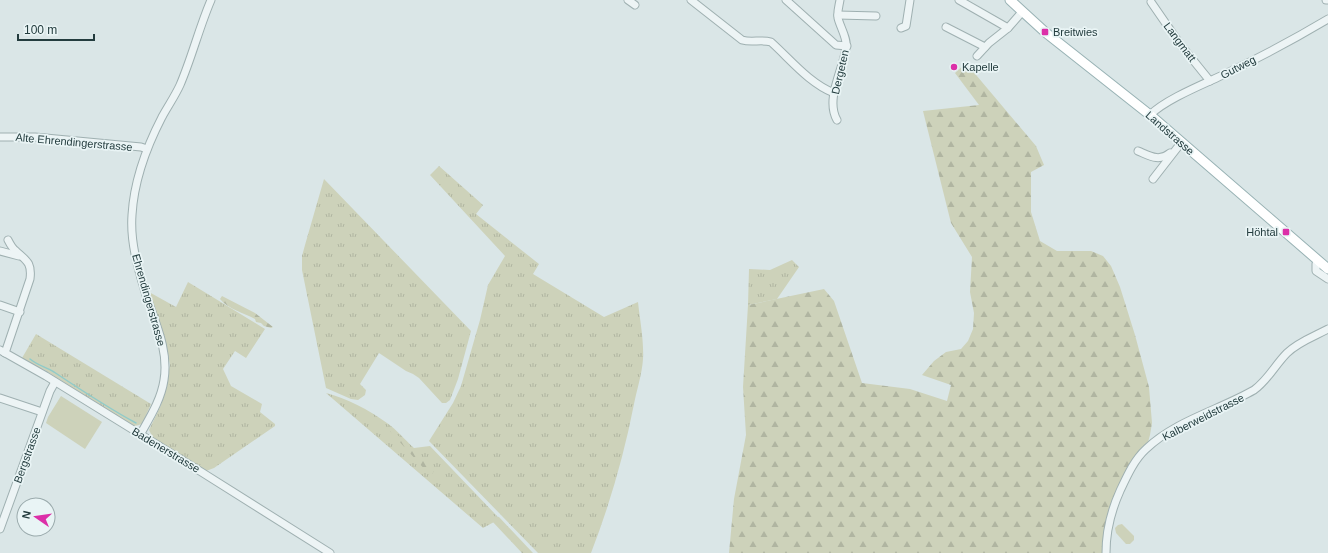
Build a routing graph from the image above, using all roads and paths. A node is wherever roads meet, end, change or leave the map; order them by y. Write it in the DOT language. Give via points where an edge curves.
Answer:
graph roads {
  1 [pos="211,0"];
  2 [pos="691,0"];
  3 [pos="786,0"];
  4 [pos="840,0"];
  5 [pos="910,0"];
  6 [pos="959,0"];
  7 [pos="1010,0"];
  8 [pos="1151,2"];
  9 [pos="1022,12"];
  10 [pos="838,15"];
  11 [pos="876,16"];
  12 [pos="1328,19"];
  13 [pos="946,27"];
  14 [pos="901,28"];
  15 [pos="1008,28"];
  16 [pos="847,46"];
  17 [pos="985,48"];
  18 [pos="977,56"];
  19 [pos="1210,81"];
  20 [pos="834,93"];
  21 [pos="1150,115"];
  22 [pos="837,120"];
  23 [pos="0,137"];
  24 [pos="1179,146"];
  25 [pos="147,149"];
  26 [pos="1138,151"];
  27 [pos="1153,179"];
  28 [pos="8,240"];
  29 [pos="0,251"];
  30 [pos="22,255"];
  31 [pos="1318,260"];
  32 [pos="1328,269"];
  33 [pos="1328,279"];
  34 [pos="0,305"];
  35 [pos="20,312"];
  36 [pos="1328,330"];
  37 [pos="3,351"];
  38 [pos="55,382"];
  39 [pos="0,398"];
  40 [pos="42,412"];
  41 [pos="140,435"];
  42 [pos="0,529"];
  43 [pos="330,553"];
  44 [pos="1106,553"];
  1 -- 25 [label="street, Ehrendingerstrasse" via="179,87"];
  2 -- 20 [label="street" via="742,40 771,42 810,78"];
  3 -- 16 [label="street" via="836,45"];
  4 -- 10 [label="street, Dergeten"];
  5 -- 14 [label="street" via="906,26"];
  6 -- 15 [label="street"];
  7 -- 9 [label="main road, Landstrasse"];
  8 -- 19 [label="street, Langmatt"];
  9 -- 15 [label="street"];
  9 -- 21 [label="main road, Landstrasse"];
  10 -- 11 [label="street"];
  10 -- 16 [label="street, Dergeten"];
  12 -- 19 [label="street, Gutweg"];
  13 -- 17 [label="street"];
  15 -- 17 [label="street"];
  16 -- 20 [label="street, Dergeten"];
  17 -- 18 [label="street"];
  19 -- 21 [label="street, Gutweg" via="1168,102"];
  20 -- 22 [label="street, Dergeten" via="833,115"];
  21 -- 24 [label="main road, Landstrasse"];
  23 -- 25 [label="street, Alte Ehrendingerstrasse" via="35,137"];
  24 -- 26 [label="street" via="1160,158"];
  24 -- 27 [label="street"];
  24 -- 31 [label="main road, Landstrasse"];
  25 -- 41 [label="street, Ehrendingerstrasse" via="134,193 132,227 136,259 160,332 166,364 160,398"];
  28 -- 30 [label="street" via="15,251"];
  29 -- 30 [label="street"];
  30 -- 35 [label="street" via="31,270"];
  31 -- 32 [label="main road, Landstrasse"];
  31 -- 33 [label="street" via="1316,271"];
  34 -- 35 [label="street"];
  35 -- 37 [label="street"];
  36 -- 44 [label="street, Kalberweidstrasse" via="1292,349 1254,390 1175,429 1146,449 1129,473 1113,509 1108,526"];
  37 -- 38 [label="street, Badenerstrasse"];
  38 -- 40 [label="street, Bergstrasse"];
  38 -- 41 [label="street, Badenerstrasse"];
  39 -- 40 [label="street"];
  40 -- 42 [label="street, Bergstrasse"];
  41 -- 43 [label="street, Badenerstrasse"];
}
